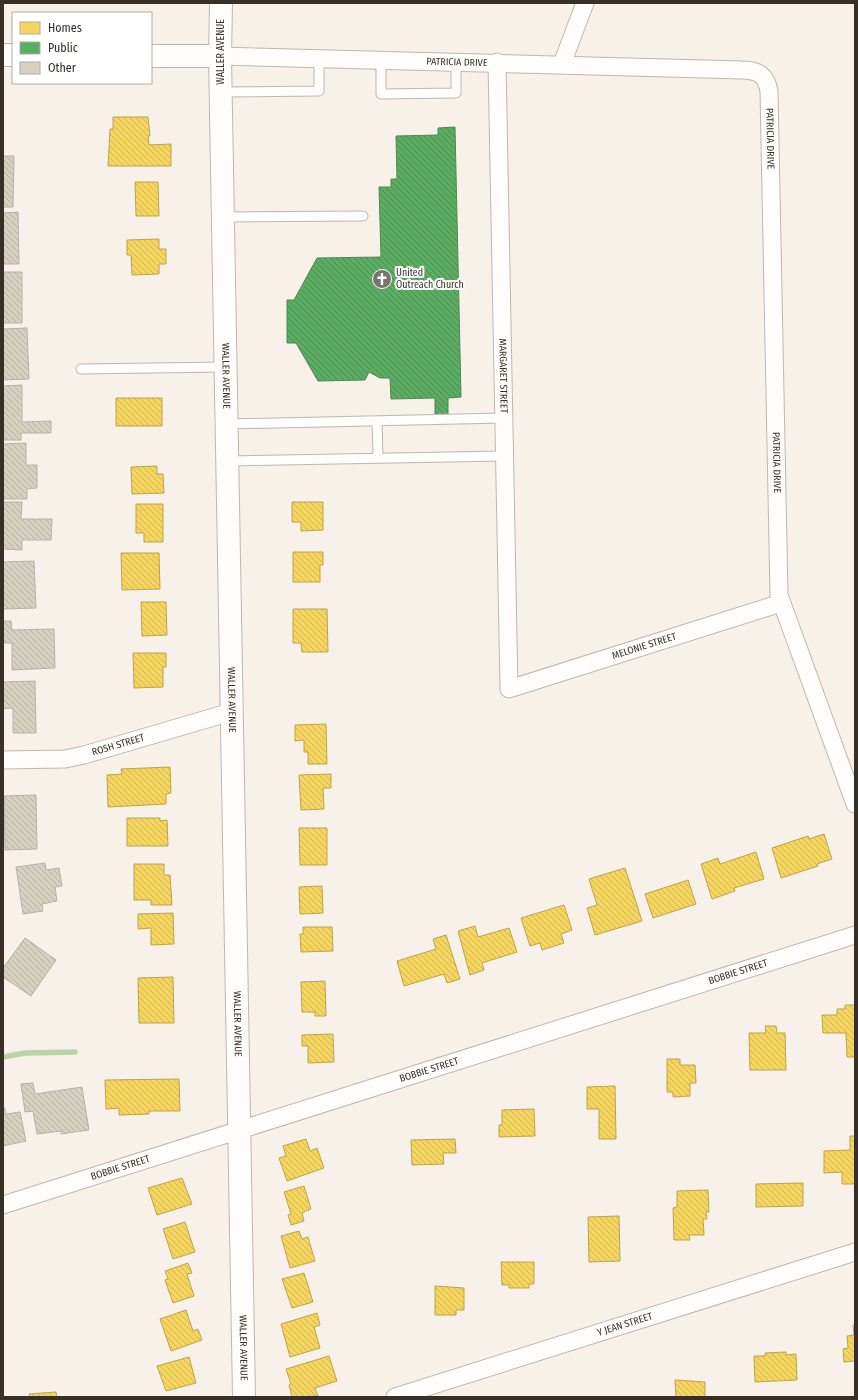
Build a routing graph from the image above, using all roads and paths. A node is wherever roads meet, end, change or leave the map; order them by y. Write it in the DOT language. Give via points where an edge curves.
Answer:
graph roads {
  1 [pos="221,3"];
  2 [pos="585,3"];
  3 [pos="152,56"];
  4 [pos="220,56"];
  5 [pos="319,58"];
  6 [pos="381,59"];
  7 [pos="456,61"];
  8 [pos="497,62"];
  9 [pos="562,64"];
  10 [pos="221,92"];
  11 [pos="364,216"];
  12 [pos="223,217"];
  13 [pos="226,367"];
  14 [pos="81,369"];
  15 [pos="504,418"];
  16 [pos="377,421"];
  17 [pos="226,424"];
  18 [pos="504,456"];
  19 [pos="378,458"];
  20 [pos="227,461"];
  21 [pos="781,603"];
  22 [pos="509,689"];
  23 [pos="231,712"];
  24 [pos="3,760"];
  25 [pos="855,804"];
  26 [pos="855,935"];
  27 [pos="241,1130"];
  28 [pos="3,1205"];
  29 [pos="855,1252"];
  30 [pos="244,1397"];
  31 [pos="395,1397"];
  1 -- 4 [label="street, WALLER AVENUE"];
  2 -- 9 [label="street"];
  3 -- 4 [label="street, PATRICIA DRIVE"];
  4 -- 5 [label="street, PATRICIA DRIVE"];
  4 -- 10 [label="street, WALLER AVENUE"];
  5 -- 6 [label="street, PATRICIA DRIVE"];
  5 -- 10 [label="lane" via="319,91"];
  6 -- 7 [label="street, PATRICIA DRIVE"];
  6 -- 7 [label="lane" via="381,94 456,93"];
  7 -- 8 [label="street, PATRICIA DRIVE"];
  8 -- 9 [label="street, PATRICIA DRIVE"];
  8 -- 15 [label="street, MARGARET STREET"];
  9 -- 21 [label="street, PATRICIA DRIVE" via="748,70 756,71 767,83 778,583"];
  10 -- 12 [label="street, WALLER AVENUE"];
  11 -- 12 [label="lane"];
  12 -- 13 [label="street, WALLER AVENUE"];
  13 -- 14 [label="lane"];
  13 -- 17 [label="street, WALLER AVENUE"];
  15 -- 16 [label="lane"];
  15 -- 18 [label="street, MARGARET STREET"];
  16 -- 17 [label="lane"];
  16 -- 19 [label="lane"];
  17 -- 20 [label="street, WALLER AVENUE"];
  18 -- 19 [label="lane"];
  18 -- 22 [label="street, MARGARET STREET"];
  19 -- 20 [label="lane"];
  20 -- 23 [label="street, WALLER AVENUE"];
  21 -- 22 [label="street, MELONIE STREET"];
  21 -- 25 [label="street, PATRICIA DRIVE"];
  23 -- 24 [label="street, ROSH STREET" via="84,755 65,759"];
  23 -- 27 [label="street, WALLER AVENUE"];
  26 -- 27 [label="street, BOBBIE STREET"];
  27 -- 28 [label="street, BOBBIE STREET"];
  27 -- 30 [label="street, WALLER AVENUE"];
  29 -- 31 [label="street, Y JEAN STREET"];
}
